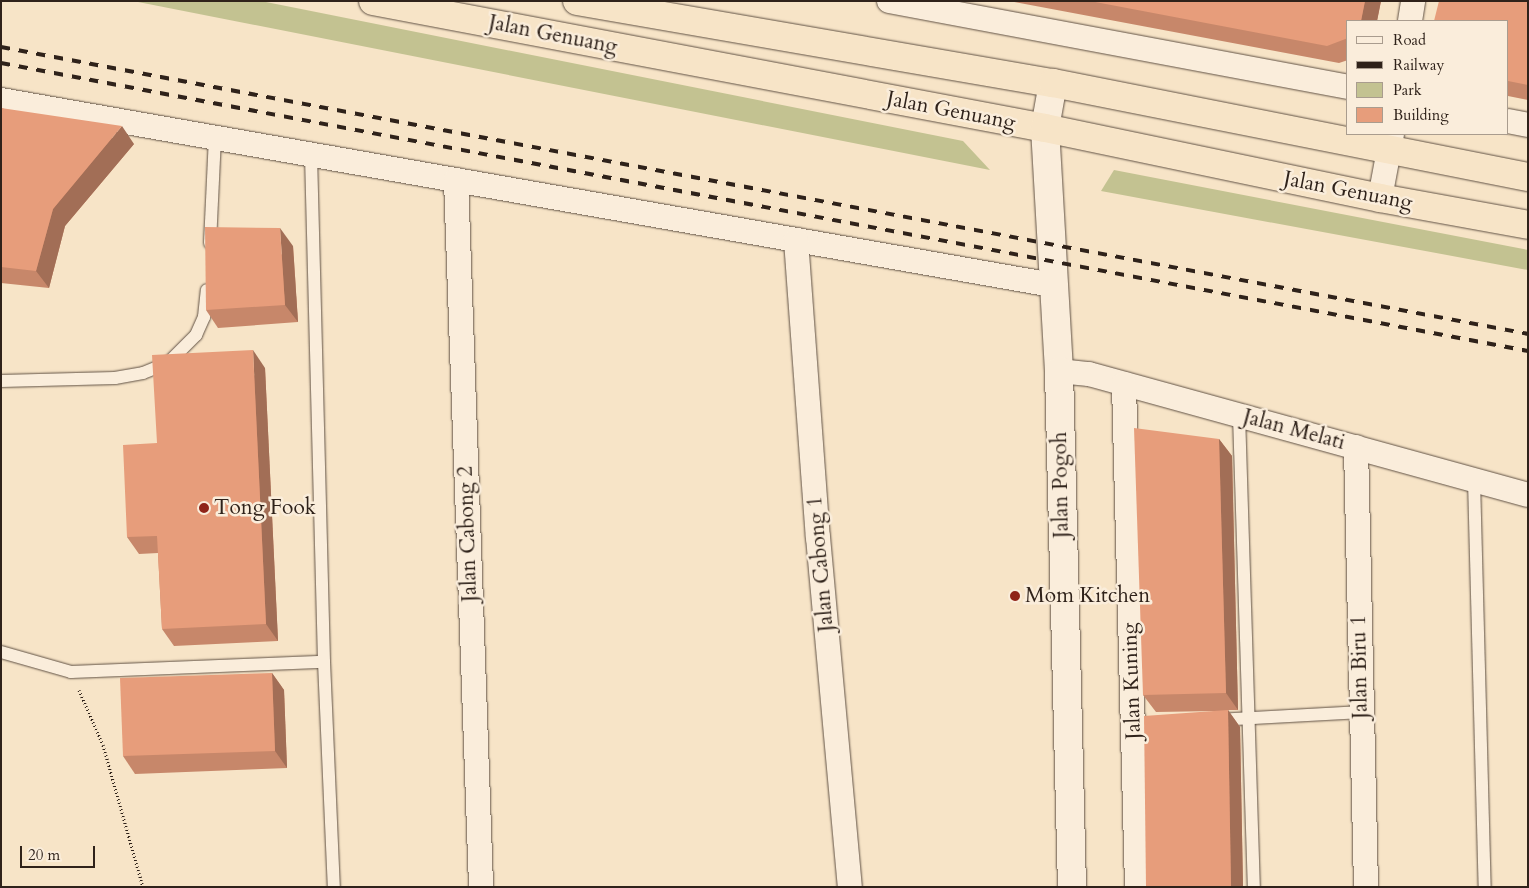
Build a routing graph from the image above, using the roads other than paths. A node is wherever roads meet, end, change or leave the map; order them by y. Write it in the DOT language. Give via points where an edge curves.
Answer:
graph roads {
  1 [pos="373,1"];
  2 [pos="576,1"];
  3 [pos="889,1"];
  4 [pos="1413,1"];
  5 [pos="1410,20"];
  6 [pos="1053,83"];
  7 [pos="1346,87"];
  8 [pos="1,100"];
  9 [pos="1509,121"];
  10 [pos="1528,125"];
  11 [pos="1046,128"];
  12 [pos="1346,134"];
  13 [pos="1351,135"];
  14 [pos="215,138"];
  15 [pos="1391,142"];
  16 [pos="312,155"];
  17 [pos="1528,177"];
  18 [pos="456,180"];
  19 [pos="1380,198"];
  20 [pos="1528,226"];
  21 [pos="796,240"];
  22 [pos="209,254"];
  23 [pos="208,273"];
  24 [pos="1052,285"];
  25 [pos="1059,371"];
  26 [pos="1,381"];
  27 [pos="1124,384"];
  28 [pos="1239,415"];
  29 [pos="1356,447"];
  30 [pos="1474,480"];
  31 [pos="1528,495"];
  32 [pos="1,652"];
  33 [pos="324,662"];
  34 [pos="1361,712"];
  35 [pos="1250,718"];
  36 [pos="1202,722"];
  37 [pos="334,887"];
  38 [pos="481,887"];
  39 [pos="850,887"];
  40 [pos="1072,887"];
  41 [pos="1137,887"];
  42 [pos="1254,887"];
  43 [pos="1366,887"];
  44 [pos="1485,887"];
  1 -- 11 [label="highway, Jalan Genuang"];
  2 -- 6 [label="highway, Jalan Genuang"];
  3 -- 7 [label="street"];
  4 -- 5 [label="street"];
  6 -- 11 [label="main road, Jalan Pogoh"];
  6 -- 12 [label="highway, Jalan Genuang"];
  8 -- 14 [label="street"];
  9 -- 10 [label="street"];
  11 -- 19 [label="highway, Jalan Genuang"];
  11 -- 24 [label="main road, Jalan Pogoh"];
  13 -- 15 [label="highway, Jalan Genuang"];
  14 -- 16 [label="street"];
  14 -- 22 [label="lane"];
  15 -- 17 [label="highway, Jalan Genuang"];
  15 -- 19 [label="street"];
  16 -- 18 [label="street"];
  16 -- 33 [label="lane"];
  18 -- 21 [label="street"];
  18 -- 38 [label="street, Jalan Cabong 2"];
  19 -- 20 [label="highway, Jalan Genuang"];
  21 -- 24 [label="street"];
  21 -- 39 [label="street, Jalan Cabong 1" via="817,528"];
  23 -- 26 [label="lane" via="204,317 196,335 168,363 143,373 115,378"];
  24 -- 25 [label="main road, Jalan Pogoh"];
  25 -- 27 [label="street, Jalan Melati" via="1089,374"];
  25 -- 40 [label="main road, Jalan Pogoh"];
  27 -- 28 [label="street, Jalan Melati"];
  27 -- 41 [label="street, Jalan Kuning" via="1138,726"];
  28 -- 29 [label="street, Jalan Melati"];
  28 -- 35 [label="lane"];
  29 -- 30 [label="street, Jalan Melati"];
  29 -- 34 [label="street, Jalan Biru 1"];
  30 -- 31 [label="street, Jalan Melati"];
  30 -- 44 [label="lane"];
  32 -- 33 [label="lane" via="71,672"];
  33 -- 37 [label="lane"];
  34 -- 35 [label="lane"];
  34 -- 43 [label="street, Jalan Biru 1"];
  35 -- 36 [label="lane"];
  35 -- 42 [label="lane"];
}
